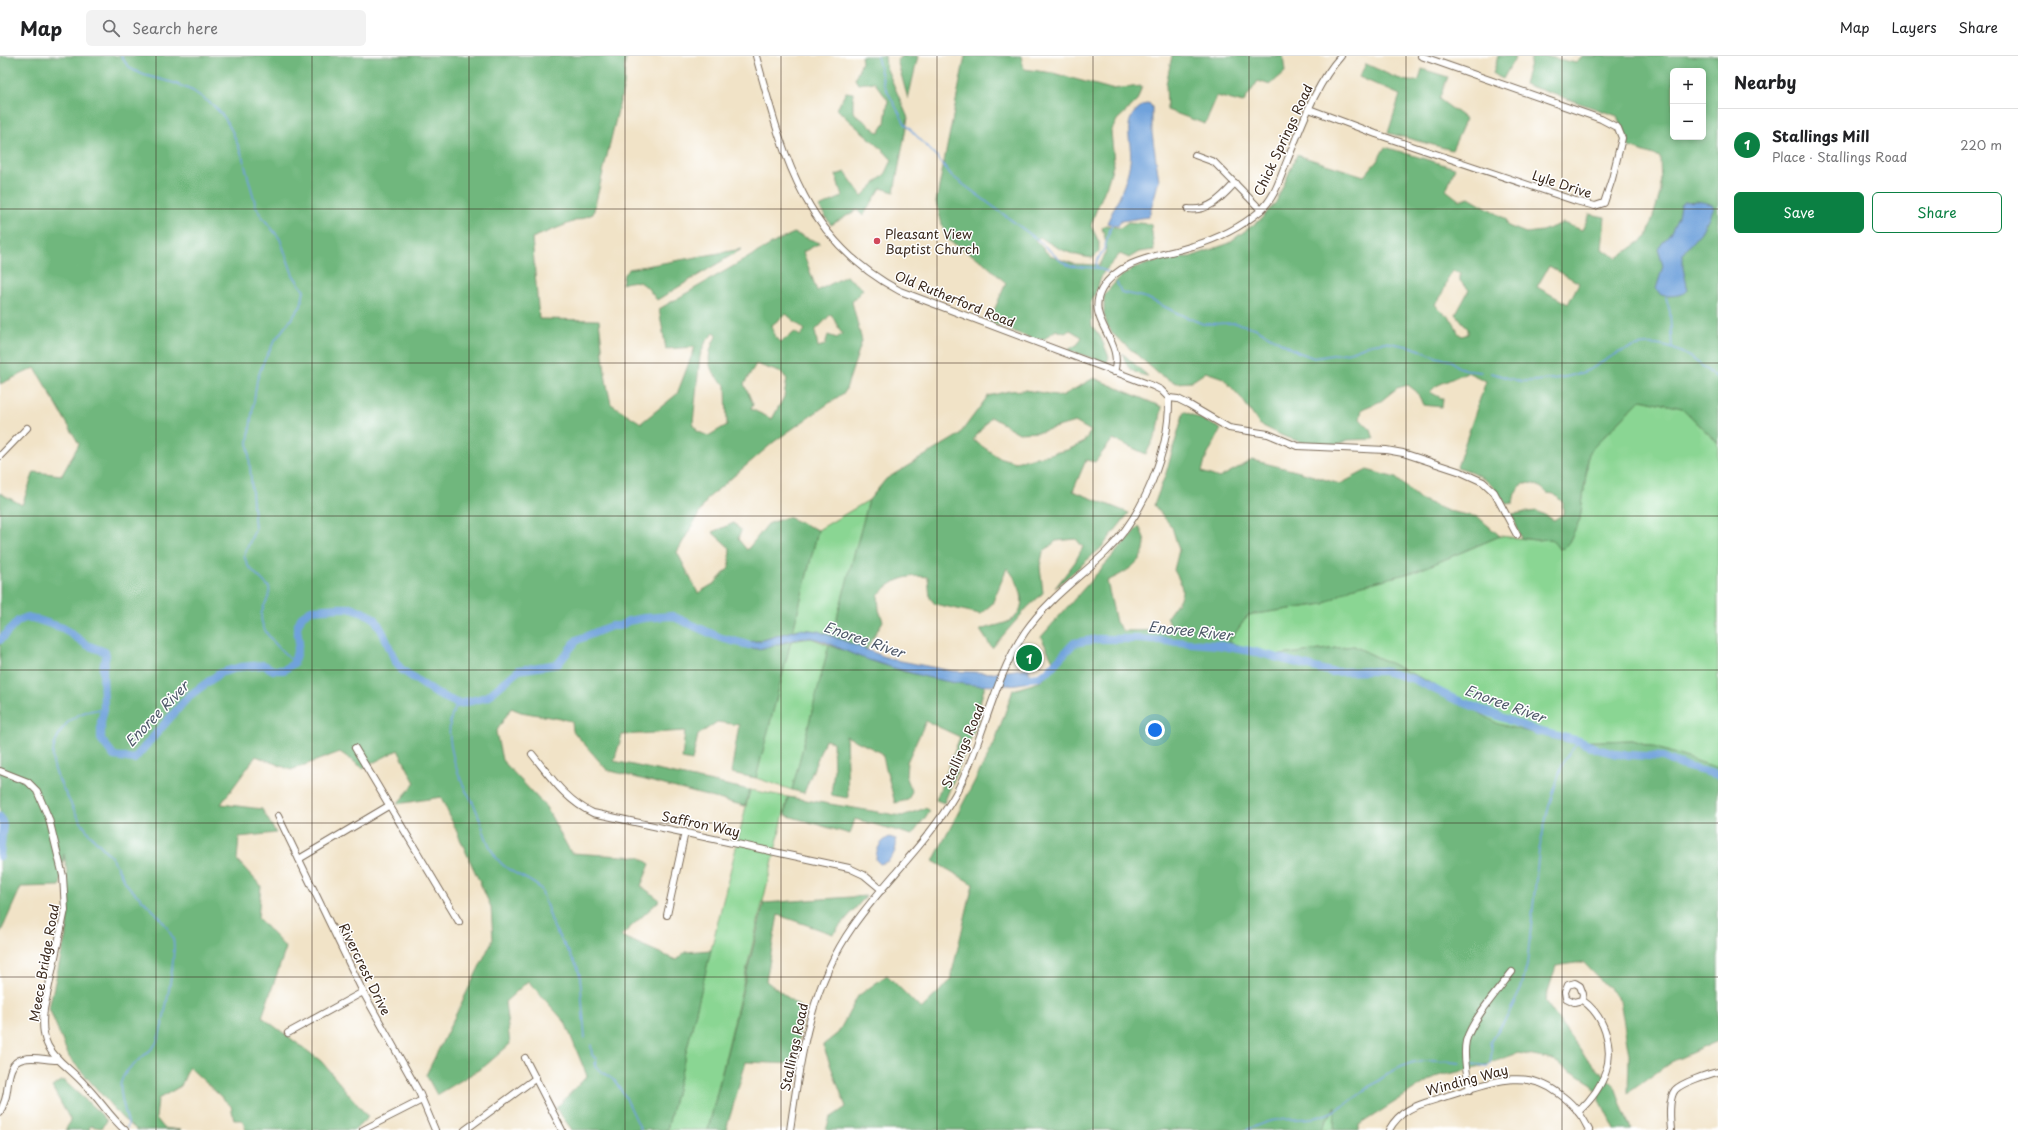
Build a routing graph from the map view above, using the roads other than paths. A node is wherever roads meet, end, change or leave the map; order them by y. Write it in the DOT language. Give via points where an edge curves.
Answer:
graph roads {
  1 [pos="756,56"];
  2 [pos="1341,56"];
  3 [pos="1421,56"];
  4 [pos="1309,109"];
  5 [pos="1195,155"];
  6 [pos="1235,183"];
  7 [pos="1188,209"];
  8 [pos="1261,210"];
  9 [pos="1114,372"];
  10 [pos="1169,398"];
  11 [pos="27,428"];
  12 [pos="0,456"];
  13 [pos="1517,535"];
  14 [pos="355,748"];
  15 [pos="532,754"];
  16 [pos="0,771"];
  17 [pos="390,805"];
  18 [pos="278,816"];
  19 [pos="685,832"];
  20 [pos="300,859"];
  21 [pos="882,890"];
  22 [pos="667,915"];
  23 [pos="460,922"];
  24 [pos="1512,972"];
  25 [pos="363,992"];
  26 [pos="1582,1000"];
  27 [pos="288,1033"];
  28 [pos="525,1058"];
  29 [pos="57,1060"];
  30 [pos="1718,1072"];
  31 [pos="536,1078"];
  32 [pos="1470,1090"];
  33 [pos="422,1100"];
  34 [pos="1578,1112"];
  35 [pos="0,1113"];
  36 [pos="125,1130"];
  37 [pos="363,1130"];
  38 [pos="435,1130"];
  39 [pos="465,1130"];
  40 [pos="562,1130"];
  41 [pos="790,1130"];
  42 [pos="1389,1130"];
  43 [pos="1589,1130"];
  44 [pos="1672,1130"];
  1 -- 9 [label="street, Old Rutherford Road" via="776,128 794,178 819,221 853,260 900,291"];
  2 -- 4 [label="street, Chick Springs Road" via="1324,79"];
  3 -- 4 [label="street, Lyle Drive" via="1601,119 1618,128 1622,138 1604,203 1596,206 1576,200 1376,134"];
  4 -- 8 [label="street, Chick Springs Road" via="1274,192"];
  5 -- 6 [label="street" via="1214,162"];
  6 -- 7 [label="street" via="1210,206 1196,210"];
  6 -- 8 [label="street"];
  8 -- 9 [label="street, Chick Springs Road" via="1237,227 1209,241 1132,264 1115,274 1099,296 1098,311 1116,350 1117,362"];
  9 -- 10 [label="street, Old Rutherford Road" via="1158,387"];
  10 -- 13 [label="street" via="1178,399 1229,428 1268,434 1297,446 1392,451 1461,472 1483,482 1494,492"];
  10 -- 21 [label="street, Stallings Road" via="1159,461 1148,493 1137,513 1114,543 1063,588 1024,633 1009,662 966,773 946,811"];
  11 -- 12 [label="street"];
  14 -- 17 [label="street"];
  15 -- 19 [label="street, Saffron Way" via="568,797 580,807 593,813"];
  16 -- 29 [label="street, Meece Bridge Road" via="28,782 37,791 49,819 63,876 66,910 43,1018 45,1040"];
  17 -- 20 [label="street"];
  17 -- 23 [label="street"];
  18 -- 20 [label="street, Rivercrest Drive"];
  19 -- 21 [label="street, Saffron Way" via="849,868 864,875"];
  19 -- 22 [label="street"];
  20 -- 25 [label="street, Rivercrest Drive"];
  21 -- 41 [label="street, Stallings Road" via="844,939 818,992 804,1040"];
  24 -- 32 [label="street" via="1468,1036 1466,1049"];
  25 -- 27 [label="street"];
  25 -- 33 [label="street, Rivercrest Drive"];
  26 -- 34 [label="street" via="1589,1005 1603,1026 1608,1058 1600,1084"];
  28 -- 31 [label="street"];
  29 -- 35 [label="street" via="27,1058 18,1061 8,1078 7,1094"];
  29 -- 36 [label="street, Meece Bridge Road" via="86,1085 109,1115"];
  30 -- 44 [label="street" via="1675,1090 1672,1098"];
  31 -- 39 [label="street"];
  31 -- 40 [label="street"];
  32 -- 34 [label="street, Winding Way" via="1505,1079 1530,1079 1555,1090"];
  32 -- 42 [label="street, Winding Way" via="1405,1110"];
  33 -- 37 [label="street"];
  33 -- 38 [label="street, Rivercrest Drive"];
  34 -- 43 [label="street, Winding Way"];
}
